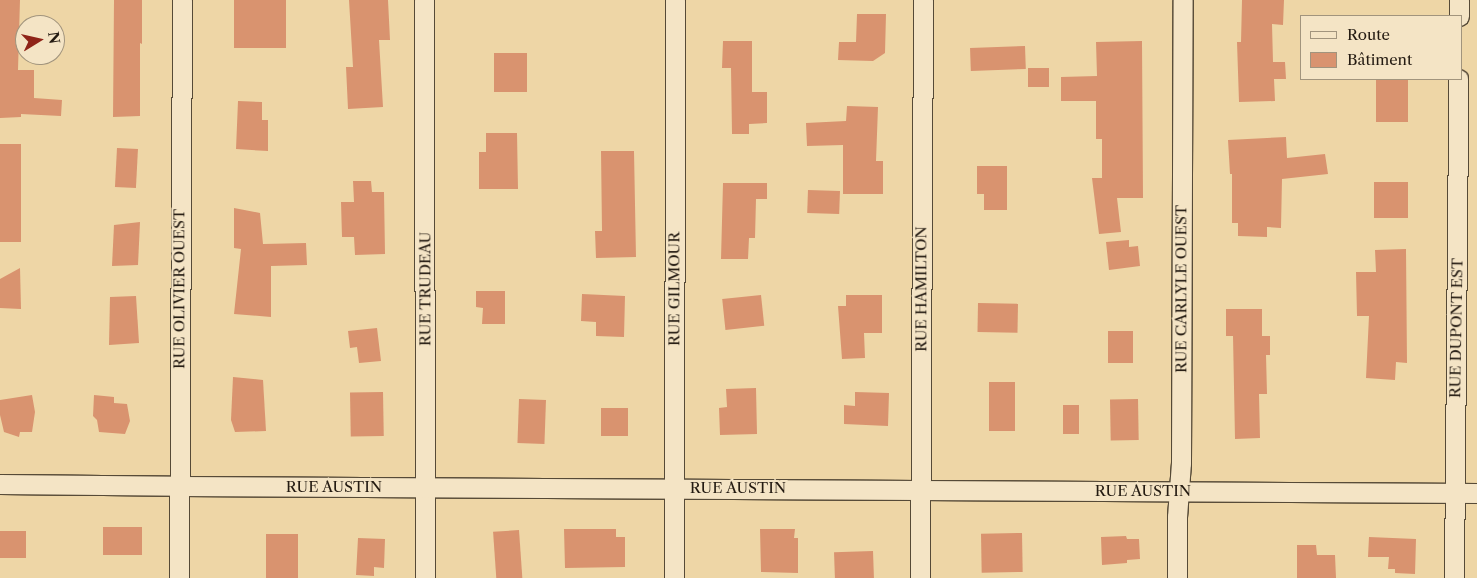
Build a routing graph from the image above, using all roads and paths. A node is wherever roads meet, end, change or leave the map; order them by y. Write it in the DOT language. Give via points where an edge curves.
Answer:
graph roads {
  1 [pos="182,0"];
  2 [pos="424,0"];
  3 [pos="675,0"];
  4 [pos="923,0"];
  5 [pos="1183,0"];
  6 [pos="1459,0"];
  7 [pos="1459,15"];
  8 [pos="1458,80"];
  9 [pos="0,484"];
  10 [pos="179,486"];
  11 [pos="425,488"];
  12 [pos="673,488"];
  13 [pos="920,489"];
  14 [pos="1179,491"];
  15 [pos="1454,492"];
  16 [pos="1477,493"];
  17 [pos="179,578"];
  18 [pos="425,578"];
  19 [pos="674,578"];
  20 [pos="920,578"];
  21 [pos="1177,578"];
  22 [pos="1454,578"];
  1 -- 10 [label="street, RUE OLIVIER OUEST"];
  2 -- 11 [label="street, RUE TRUDEAU"];
  3 -- 12 [label="street, RUE GILMOUR"];
  4 -- 13 [label="street, RUE HAMILTON"];
  5 -- 14 [label="street, RUE CARLYLE OUEST"];
  6 -- 7 [label="street"];
  8 -- 15 [label="street, RUE DUPONT EST"];
  9 -- 10 [label="street, RUE AUSTIN"];
  10 -- 11 [label="street, RUE AUSTIN"];
  10 -- 17 [label="street, RUE OLIVIER OUEST"];
  11 -- 12 [label="street, RUE AUSTIN"];
  11 -- 18 [label="street, RUE TRUDEAU"];
  12 -- 13 [label="street, RUE AUSTIN"];
  12 -- 19 [label="street, RUE GILMOUR"];
  13 -- 14 [label="street, RUE AUSTIN"];
  13 -- 20 [label="street, RUE HAMILTON"];
  14 -- 15 [label="street, RUE AUSTIN"];
  14 -- 21 [label="street, RUE CARLYLE OUEST"];
  15 -- 16 [label="street, RUE AUSTIN"];
  15 -- 22 [label="street, RUE DUPONT EST"];
}
